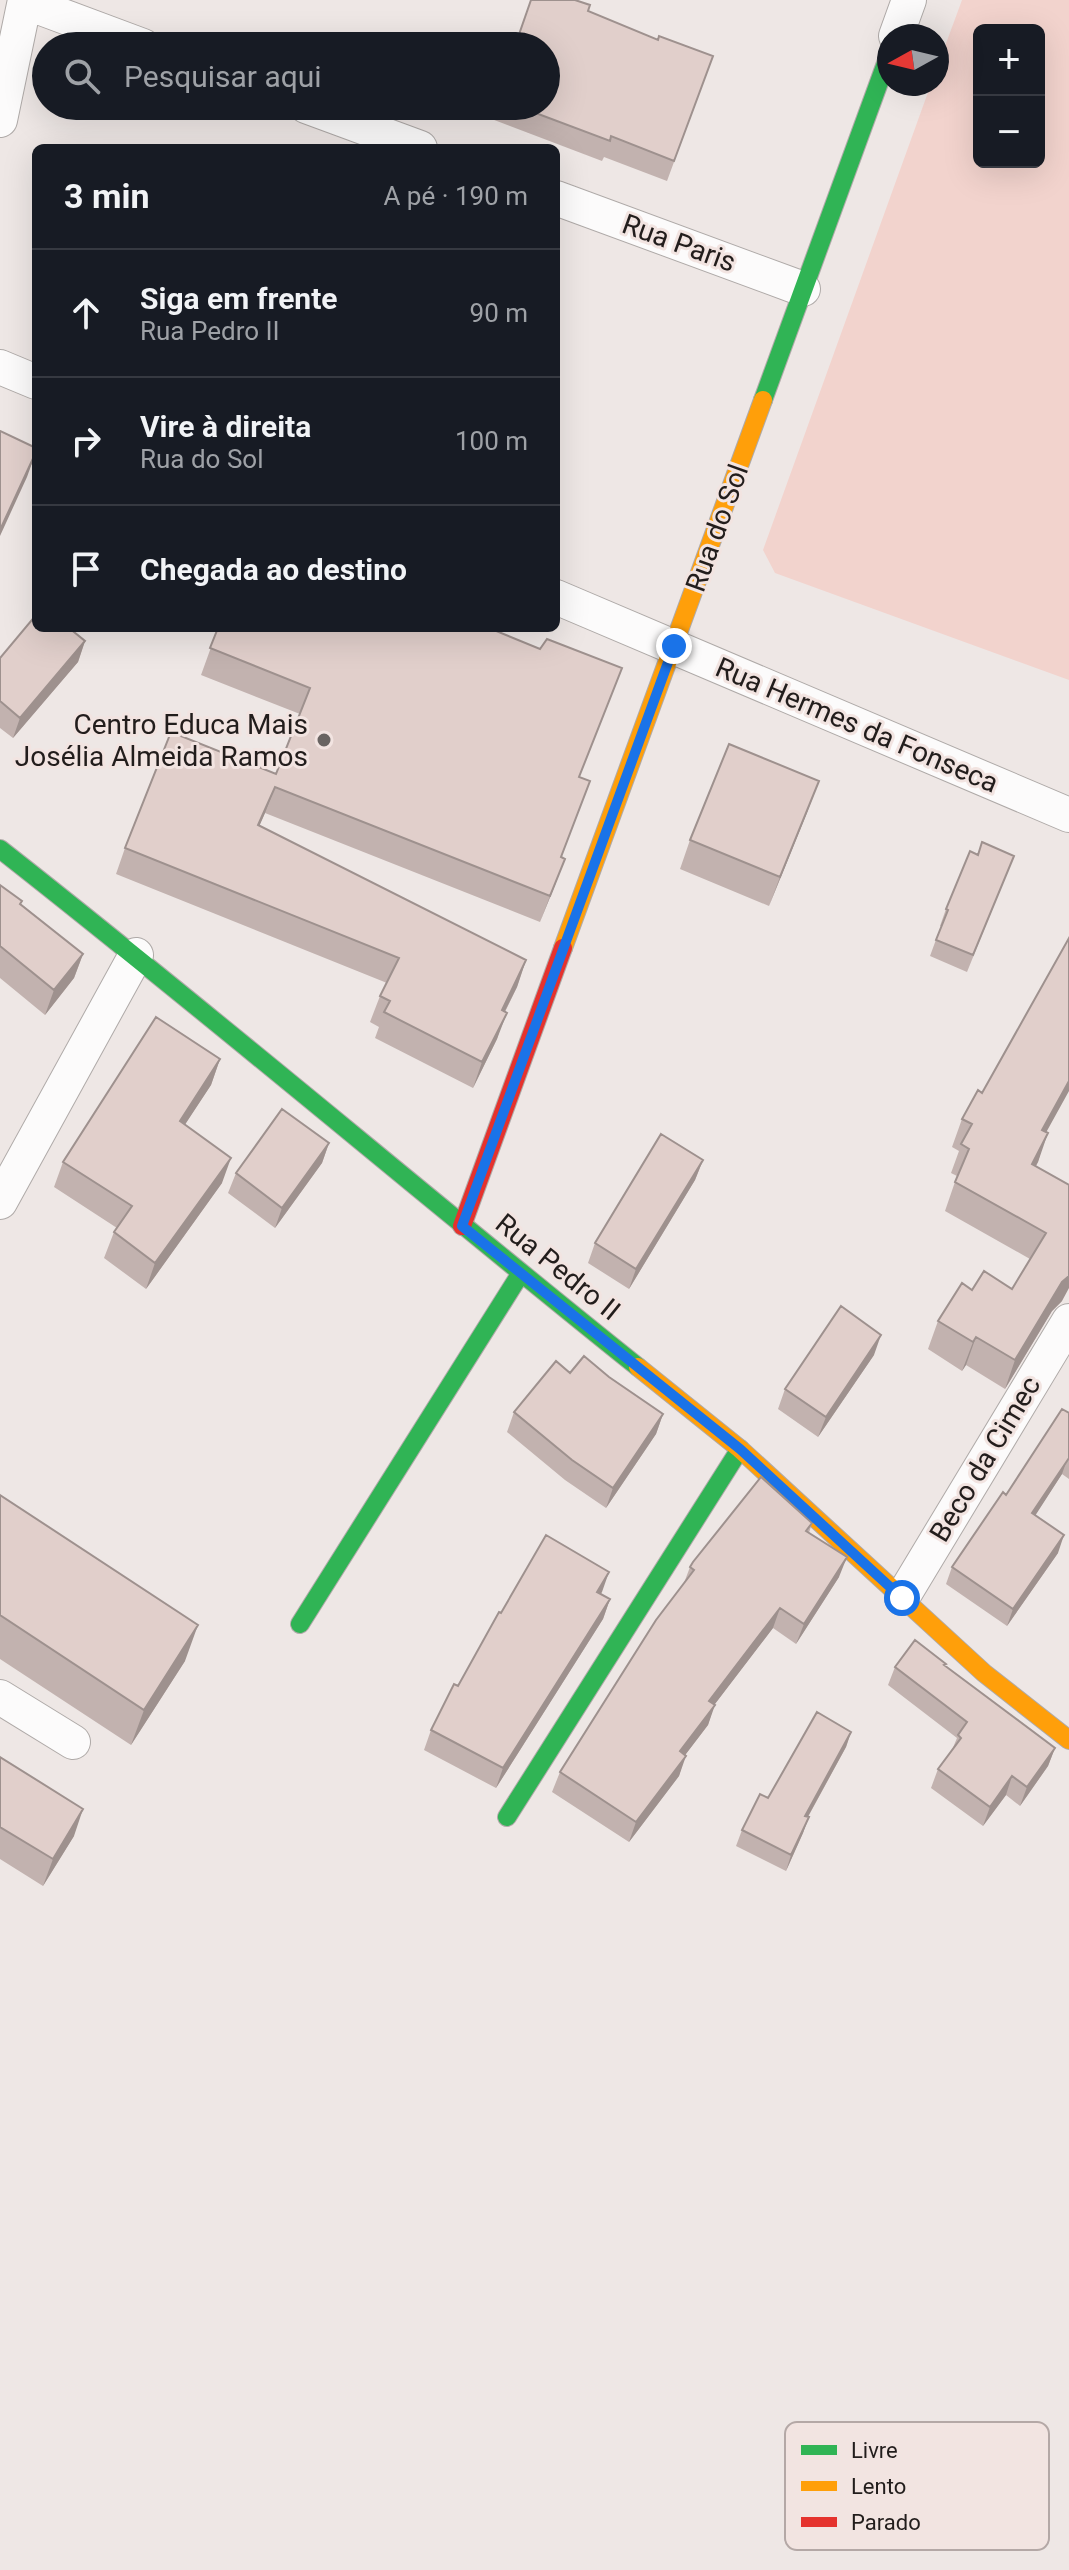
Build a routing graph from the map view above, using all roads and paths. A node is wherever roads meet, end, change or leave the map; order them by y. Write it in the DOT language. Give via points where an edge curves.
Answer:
graph roads {
  1 [pos="909,0"];
  2 [pos="25,1"];
  3 [pos="900,24"];
  4 [pos="106,32"];
  5 [pos="877,88"];
  6 [pos="0,120"];
  7 [pos="344,120"];
  8 [pos="409,144"];
  9 [pos="560,199"];
  10 [pos="803,289"];
  11 [pos="0,367"];
  12 [pos="32,380"];
  13 [pos="560,599"];
  14 [pos="674,646"];
  15 [pos="1069,815"];
  16 [pos="0,849"];
  17 [pos="136,955"];
  18 [pos="0,1202"];
  19 [pos="462,1226"];
  20 [pos="521,1273"];
  21 [pos="1069,1321"];
  22 [pos="740,1449"];
  23 [pos="902,1598"];
  24 [pos="300,1624"];
  25 [pos="0,1697"];
  26 [pos="1069,1740"];
  27 [pos="73,1742"];
  28 [pos="507,1817"];
  1 -- 3 [label="street"];
  2 -- 4 [label="street"];
  2 -- 6 [label="street"];
  5 -- 10 [label="street, Rua do Sol"];
  7 -- 8 [label="street"];
  9 -- 10 [label="street, Rua Paris"];
  10 -- 14 [label="street, Rua do Sol"];
  11 -- 12 [label="street"];
  13 -- 14 [label="street, Rua Hermes da Fonseca"];
  14 -- 15 [label="street, Rua Hermes da Fonseca"];
  14 -- 19 [label="street, Rua do Sol"];
  16 -- 17 [label="street, Rua Pedro II"];
  17 -- 18 [label="street"];
  17 -- 19 [label="street, Rua Pedro II"];
  19 -- 20 [label="street, Rua Pedro II"];
  20 -- 22 [label="street, Rua Pedro II"];
  20 -- 24 [label="street"];
  21 -- 23 [label="street, Beco da Cimec"];
  22 -- 23 [label="street, Rua Pedro II"];
  22 -- 28 [label="street"];
  23 -- 26 [label="street, Rua Pedro II" via="984,1673"];
  25 -- 27 [label="street"];
}
